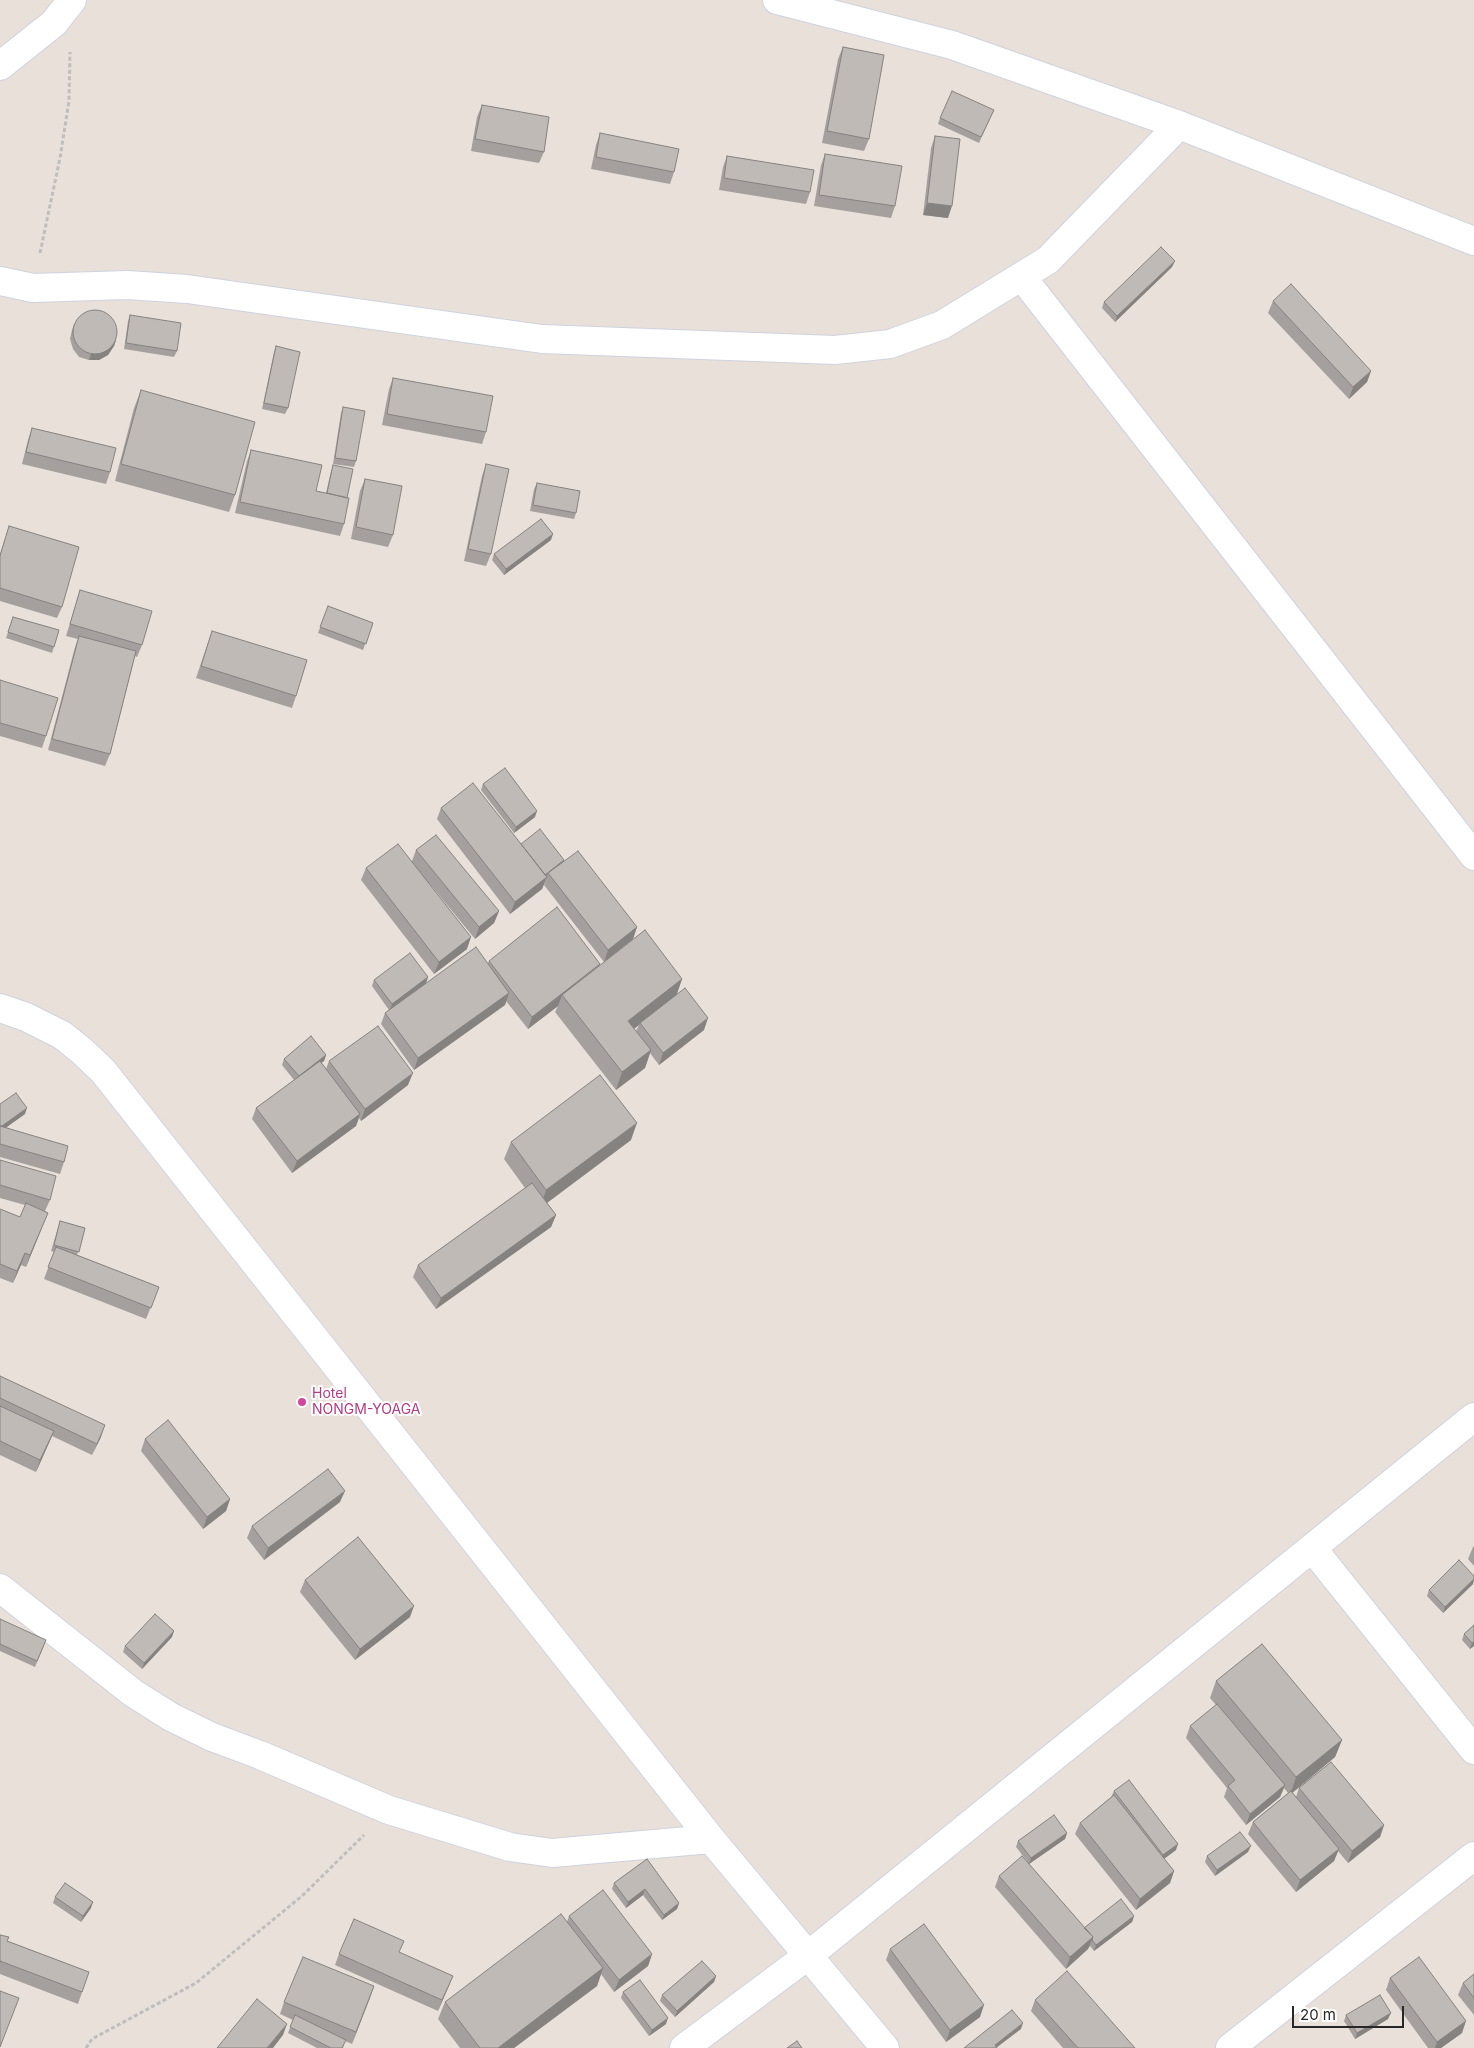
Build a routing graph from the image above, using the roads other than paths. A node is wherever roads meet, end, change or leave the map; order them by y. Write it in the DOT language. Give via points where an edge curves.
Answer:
graph roads {
  1 [pos="72,0"];
  2 [pos="776,0"];
  3 [pos="0,66"];
  4 [pos="1179,125"];
  5 [pos="1474,242"];
  6 [pos="1022,277"];
  7 [pos="0,281"];
  8 [pos="1474,856"];
  9 [pos="0,1008"];
  10 [pos="1474,1417"];
  11 [pos="1312,1548"];
  12 [pos="0,1588"];
  13 [pos="1474,1750"];
  14 [pos="712,1839"];
  15 [pos="1474,1856"];
  16 [pos="810,1954"];
  17 [pos="684,2048"];
  18 [pos="886,2048"];
  19 [pos="1230,2048"];
  1 -- 3 [label="street" via="54,23"];
  2 -- 4 [label="street" via="952,44"];
  4 -- 5 [label="street"];
  4 -- 6 [label="street" via="1048,260"];
  6 -- 7 [label="street" via="942,325 890,344 835,350 542,339 187,289 127,285 33,288"];
  6 -- 8 [label="street"];
  9 -- 14 [label="street" via="62,1035 103,1071"];
  10 -- 11 [label="street"];
  11 -- 13 [label="street"];
  11 -- 16 [label="street"];
  12 -- 14 [label="street" via="133,1694 171,1717 389,1810 510,1847 552,1853"];
  14 -- 16 [label="street"];
  15 -- 19 [label="street"];
  16 -- 17 [label="street"];
  16 -- 18 [label="street"];
}
